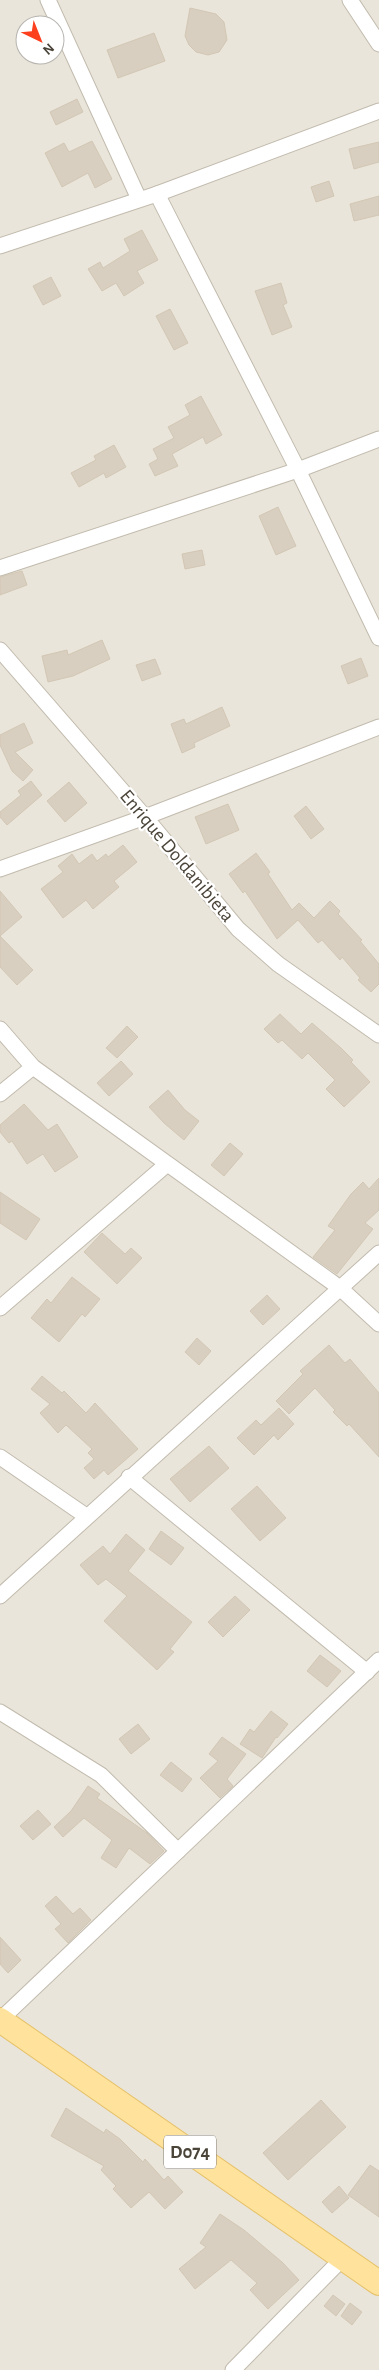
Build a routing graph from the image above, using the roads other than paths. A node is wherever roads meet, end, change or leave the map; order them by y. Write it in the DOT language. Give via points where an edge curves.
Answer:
graph roads {
  1 [pos="48,0"];
  2 [pos="350,0"];
  3 [pos="379,44"];
  4 [pos="379,111"];
  5 [pos="157,194"];
  6 [pos="139,199"];
  7 [pos="0,246"];
  8 [pos="379,438"];
  9 [pos="298,470"];
  10 [pos="0,568"];
  11 [pos="379,638"];
  12 [pos="0,650"];
  13 [pos="379,727"];
  14 [pos="145,817"];
  15 [pos="0,869"];
  16 [pos="0,1029"];
  17 [pos="379,1035"];
  18 [pos="33,1067"];
  19 [pos="2,1088"];
  20 [pos="166,1164"];
  21 [pos="379,1253"];
  22 [pos="340,1288"];
  23 [pos="0,1308"];
  24 [pos="379,1324"];
  25 [pos="0,1457"];
  26 [pos="129,1477"];
  27 [pos="86,1516"];
  28 [pos="0,1596"];
  29 [pos="379,1660"];
  30 [pos="367,1672"];
  31 [pos="0,1712"];
  32 [pos="178,1851"];
  33 [pos="0,2020"];
  34 [pos="343,2258"];
  35 [pos="378,2280"];
  36 [pos="233,2370"];
  1 -- 6 [label="street"];
  2 -- 3 [label="street"];
  4 -- 5 [label="street"];
  5 -- 6 [label="street"];
  5 -- 9 [label="street"];
  6 -- 7 [label="street"];
  8 -- 9 [label="street"];
  9 -- 10 [label="street"];
  9 -- 11 [label="street"];
  12 -- 14 [label="street, Enrique Doldanibieta"];
  13 -- 14 [label="street"];
  14 -- 15 [label="street"];
  14 -- 17 [label="street, Enrique Doldanibieta" via="238,929 278,964"];
  16 -- 18 [label="street"];
  18 -- 19 [label="street"];
  18 -- 20 [label="street"];
  20 -- 22 [label="street"];
  20 -- 23 [label="street"];
  21 -- 22 [label="street"];
  22 -- 24 [label="street"];
  22 -- 26 [label="street"];
  25 -- 27 [label="street"];
  26 -- 27 [label="street"];
  26 -- 30 [label="street"];
  27 -- 28 [label="street"];
  29 -- 30 [label="street"];
  30 -- 32 [label="street"];
  31 -- 32 [label="street" via="101,1775"];
  32 -- 33 [label="street"];
  33 -- 34 [label="main road, D074"];
  34 -- 35 [label="main road, D074"];
  34 -- 36 [label="street"];
}
